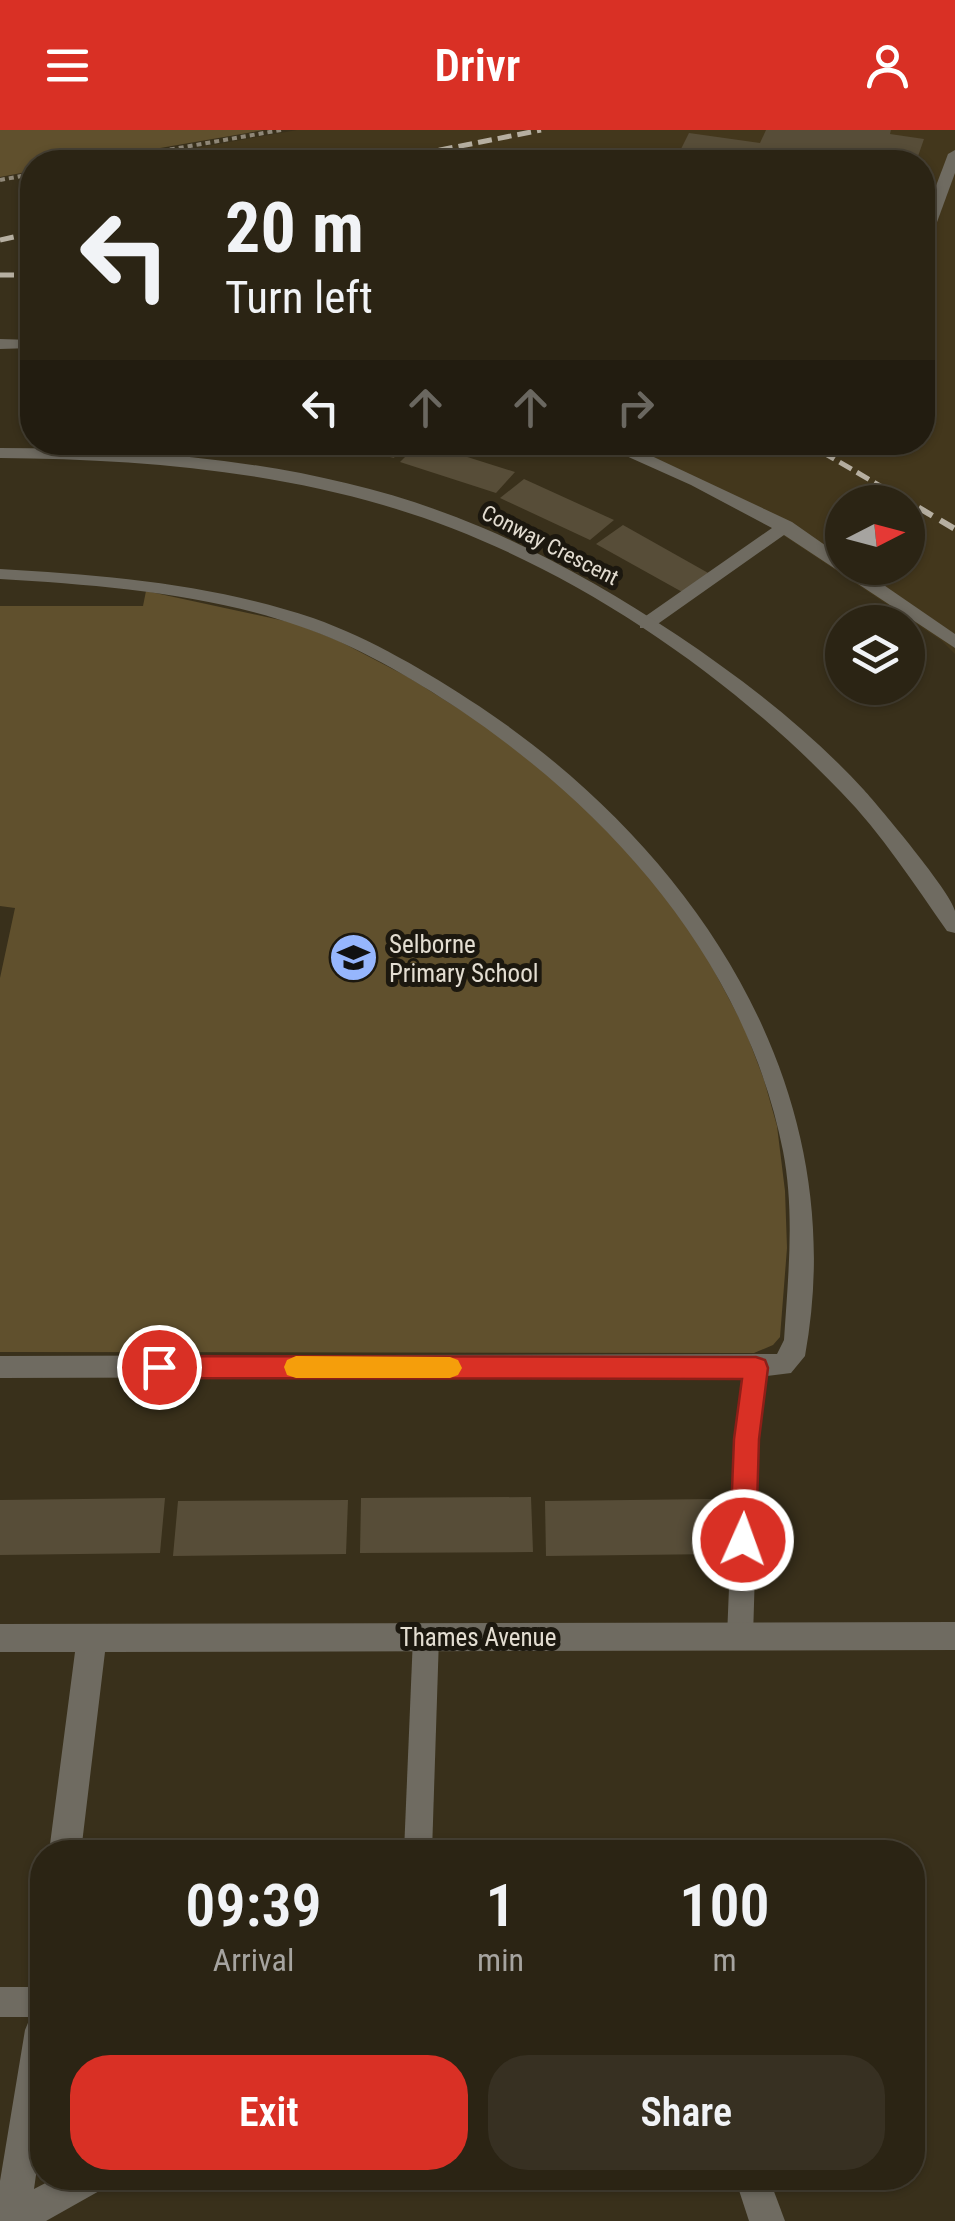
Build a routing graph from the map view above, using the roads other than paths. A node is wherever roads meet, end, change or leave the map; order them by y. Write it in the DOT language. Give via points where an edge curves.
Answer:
graph roads {
  1 [pos="955,154"];
  2 [pos="935,209"];
  3 [pos="73,455"];
  4 [pos="638,455"];
  5 [pos="786,526"];
  6 [pos="825,552"];
  7 [pos="0,574"];
  8 [pos="872,585"];
  9 [pos="646,624"];
  10 [pos="955,642"];
  11 [pos="955,925"];
  12 [pos="0,1367"];
  13 [pos="756,1368"];
  14 [pos="740,1636"];
  15 [pos="955,1636"];
  16 [pos="426,1637"];
  17 [pos="0,1638"];
  18 [pos="92,1638"];
  19 [pos="67,1840"];
  20 [pos="418,1840"];
  21 [pos="0,2002"];
  22 [pos="30,2002"];
  23 [pos="30,2102"];
  24 [pos="67,2190"];
  25 [pos="756,2190"];
  26 [pos="10,2221"];
  27 [pos="766,2221"];
  1 -- 2 [label="lane"];
  3 -- 9 [label="street, Conway Crescent" via="217,468 393,502 552,570"];
  4 -- 5 [label="lane"];
  5 -- 6 [label="lane"];
  5 -- 9 [label="lane"];
  7 -- 13 [label="lane" via="141,584 286,616 342,637 505,729 585,793 640,850 706,934 756,1025 790,1131 802,1217 796,1340 782,1366"];
  8 -- 10 [label="lane"];
  9 -- 11 [label="street, Conway Crescent" via="712,667 850,788"];
  12 -- 13 [label="lane"];
  13 -- 14 [label="lane" via="746,1439"];
  14 -- 15 [label="street, Thames Avenue"];
  14 -- 16 [label="street, Thames Avenue"];
  16 -- 18 [label="street, Thames Avenue"];
  16 -- 20 [label="lane"];
  17 -- 18 [label="street, Thames Avenue"];
  18 -- 19 [label="street"];
  21 -- 22 [label="lane"];
  23 -- 26 [label="street"];
  24 -- 26 [label="street"];
  25 -- 27 [label="street"];
}
